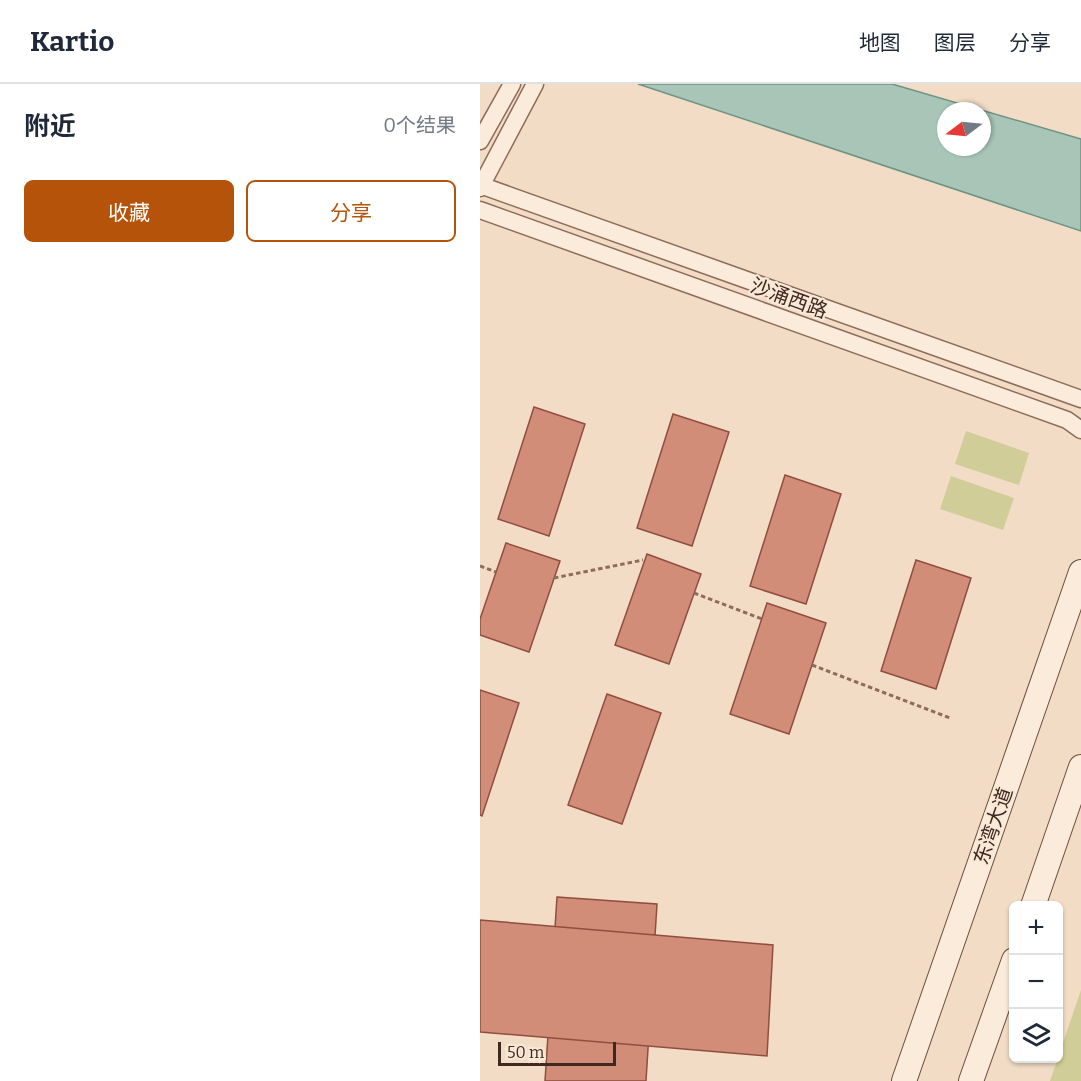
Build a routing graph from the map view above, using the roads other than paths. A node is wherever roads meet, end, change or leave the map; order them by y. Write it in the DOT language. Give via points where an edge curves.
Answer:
graph roads {
  1 [pos="511,85"];
  2 [pos="533,88"];
  3 [pos="480,141"];
  4 [pos="480,186"];
  5 [pos="480,210"];
  6 [pos="1078,398"];
  7 [pos="1081,430"];
  8 [pos="1081,572"];
  9 [pos="1081,767"];
  10 [pos="1035,901"];
  11 [pos="1009,974"];
  12 [pos="904,1081"];
  13 [pos="971,1081"];
  1 -- 3 [label="street"];
  2 -- 4 [label="street"];
  4 -- 6 [label="street, 沙涌西路"];
  5 -- 7 [label="street, 沙涌西路" via="1067,420"];
  8 -- 12 [label="main road, 东湾大道"];
  9 -- 10 [label="main road"];
  11 -- 13 [label="main road"];
}
